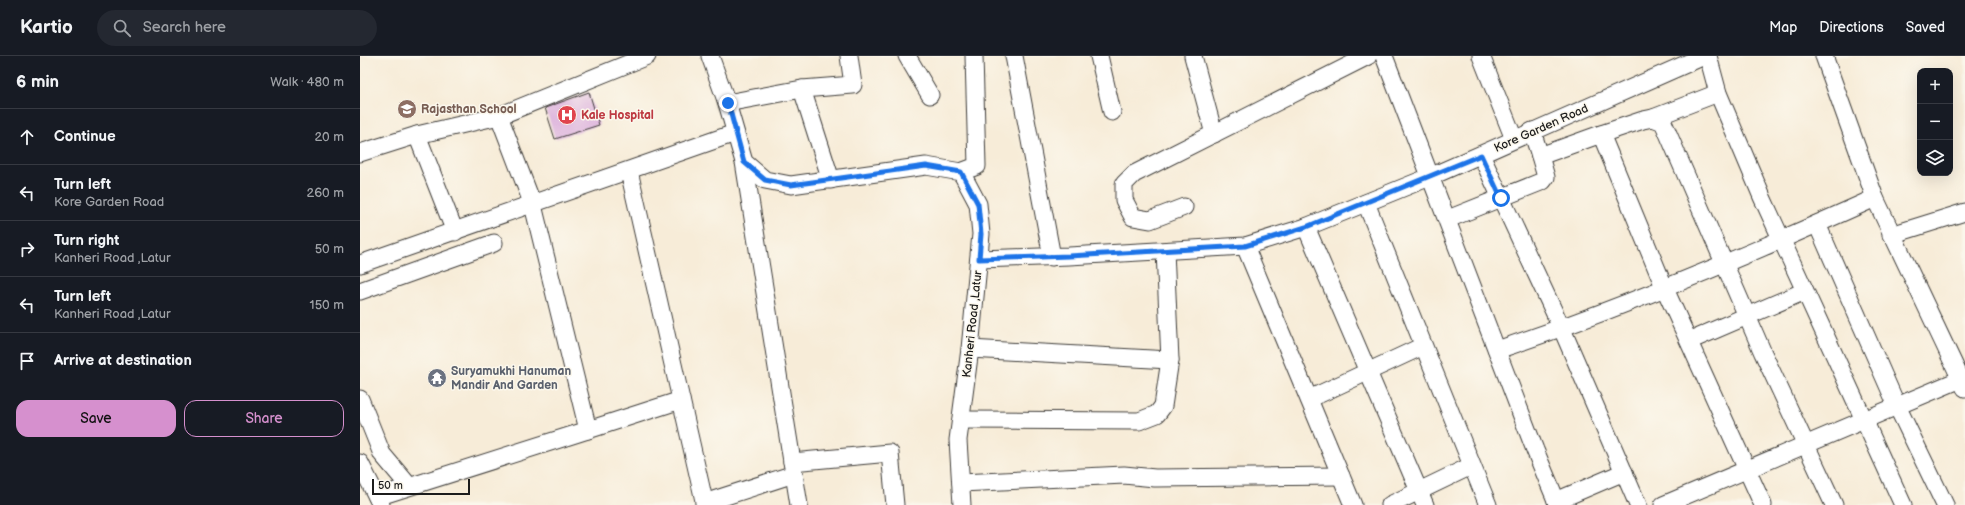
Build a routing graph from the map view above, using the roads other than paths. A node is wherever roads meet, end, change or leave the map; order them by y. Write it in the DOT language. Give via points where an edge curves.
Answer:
graph roads {
  1 [pos="647,56"];
  2 [pos="710,56"];
  3 [pos="849,56"];
  4 [pos="908,56"];
  5 [pos="974,56"];
  6 [pos="1014,56"];
  7 [pos="1099,56"];
  8 [pos="1193,56"];
  9 [pos="1368,56"];
  10 [pos="1384,56"];
  11 [pos="1704,56"];
  12 [pos="1708,56"];
  13 [pos="1824,56"];
  14 [pos="1486,58"];
  15 [pos="802,90"];
  16 [pos="1718,93"];
  17 [pos="930,95"];
  18 [pos="728,103"];
  19 [pos="1112,112"];
  20 [pos="499,116"];
  21 [pos="1654,118"];
  22 [pos="1532,131"];
  23 [pos="736,133"];
  24 [pos="1214,134"];
  25 [pos="1602,134"];
  26 [pos="417,135"];
  27 [pos="1514,139"];
  28 [pos="360,153"];
  29 [pos="1481,155"];
  30 [pos="1540,156"];
  31 [pos="744,162"];
  32 [pos="629,171"];
  33 [pos="961,172"];
  34 [pos="1432,176"];
  35 [pos="830,180"];
  36 [pos="1501,198"];
  37 [pos="1875,198"];
  38 [pos="1366,203"];
  39 [pos="533,205"];
  40 [pos="1184,207"];
  41 [pos="1965,212"];
  42 [pos="1448,219"];
  43 [pos="1817,224"];
  44 [pos="1306,227"];
  45 [pos="455,232"];
  46 [pos="1891,235"];
  47 [pos="1782,240"];
  48 [pos="494,243"];
  49 [pos="1245,246"];
  50 [pos="1165,251"];
  51 [pos="1052,257"];
  52 [pos="979,259"];
  53 [pos="360,264"];
  54 [pos="1725,264"];
  55 [pos="1665,289"];
  56 [pos="360,291"];
  57 [pos="1806,291"];
  58 [pos="1748,316"];
  59 [pos="1562,328"];
  60 [pos="1689,342"];
  61 [pos="1423,346"];
  62 [pos="970,349"];
  63 [pos="1497,350"];
  64 [pos="1170,360"];
  65 [pos="1367,371"];
  66 [pos="1963,383"];
  67 [pos="1309,398"];
  68 [pos="360,399"];
  69 [pos="681,400"];
  70 [pos="1897,406"];
  71 [pos="961,420"];
  72 [pos="1863,420"];
  73 [pos="588,430"];
  74 [pos="1805,445"];
  75 [pos="360,463"];
  76 [pos="1471,466"];
  77 [pos="793,468"];
  78 [pos="1747,469"];
  79 [pos="1624,472"];
  80 [pos="1341,476"];
  81 [pos="961,484"];
  82 [pos="409,486"];
  83 [pos="1422,498"];
  84 [pos="379,501"];
  85 [pos="1557,503"];
  86 [pos="704,504"];
  87 [pos="799,505"];
  88 [pos="895,505"];
  89 [pos="962,505"];
  90 [pos="1353,505"];
  91 [pos="1390,505"];
  92 [pos="1488,505"];
  93 [pos="1638,505"];
  94 [pos="1663,505"];
  95 [pos="1763,505"];
  96 [pos="1834,505"];
  97 [pos="1903,505"];
  98 [pos="1945,505"];
  1 -- 20 [label="street"];
  2 -- 18 [label="street"];
  3 -- 15 [label="street" via="853,85"];
  4 -- 17 [label="street"];
  5 -- 33 [label="street" via="977,166"];
  6 -- 51 [label="street"];
  7 -- 19 [label="street"];
  8 -- 24 [label="street"];
  9 -- 24 [label="street"];
  10 -- 34 [label="street"];
  11 -- 22 [label="street, Kore Garden Road"];
  12 -- 16 [label="street"];
  13 -- 37 [label="street"];
  14 -- 27 [label="street"];
  15 -- 18 [label="street"];
  15 -- 35 [label="street"];
  16 -- 21 [label="street"];
  16 -- 47 [label="street"];
  18 -- 23 [label="street"];
  20 -- 26 [label="street"];
  20 -- 39 [label="street"];
  21 -- 25 [label="street"];
  21 -- 54 [label="street" via="1663,122 1667,130"];
  22 -- 27 [label="street, Kore Garden Road"];
  22 -- 30 [label="street"];
  23 -- 31 [label="street"];
  23 -- 32 [label="street"];
  24 -- 40 [label="street" via="1134,174 1124,184 1124,200 1132,217 1150,220"];
  25 -- 30 [label="street"];
  25 -- 55 [label="street"];
  26 -- 28 [label="street"];
  26 -- 45 [label="street"];
  27 -- 29 [label="street, Kore Garden Road"];
  29 -- 34 [label="street, Kore Garden Road"];
  29 -- 36 [label="street"];
  30 -- 36 [label="street" via="1546,172 1543,181"];
  31 -- 35 [label="street" via="765,180 791,185"];
  31 -- 77 [label="street"];
  32 -- 39 [label="street"];
  32 -- 69 [label="street"];
  33 -- 35 [label="street" via="926,166"];
  33 -- 52 [label="street, Kanheri Road ,Latur" via="978,204 981,234"];
  34 -- 38 [label="street, Kore Garden Road"];
  34 -- 42 [label="street"];
  36 -- 42 [label="street"];
  36 -- 59 [label="street"];
  37 -- 43 [label="street"];
  37 -- 46 [label="street"];
  38 -- 44 [label="street, Kore Garden Road"];
  38 -- 61 [label="street"];
  39 -- 45 [label="street"];
  39 -- 73 [label="street"];
  41 -- 46 [label="street"];
  42 -- 63 [label="street"];
  43 -- 47 [label="street"];
  43 -- 70 [label="street"];
  44 -- 49 [label="street, Kore Garden Road"];
  44 -- 65 [label="street"];
  45 -- 53 [label="street"];
  46 -- 66 [label="street"];
  47 -- 54 [label="street"];
  47 -- 57 [label="street"];
  48 -- 56 [label="street"];
  49 -- 50 [label="street, Kore Garden Road"];
  49 -- 67 [label="street"];
  50 -- 51 [label="street, Kore Garden Road"];
  50 -- 64 [label="street"];
  51 -- 52 [label="street, Kore Garden Road"];
  52 -- 62 [label="street, Kanheri Road ,Latur"];
  54 -- 55 [label="street"];
  54 -- 58 [label="street"];
  55 -- 59 [label="street"];
  55 -- 60 [label="street"];
  57 -- 58 [label="street"];
  57 -- 72 [label="street"];
  58 -- 60 [label="street"];
  58 -- 74 [label="street"];
  59 -- 63 [label="street"];
  59 -- 79 [label="street"];
  60 -- 78 [label="street"];
  61 -- 65 [label="street"];
  61 -- 76 [label="street"];
  62 -- 64 [label="street"];
  62 -- 71 [label="street, Kanheri Road ,Latur"];
  63 -- 85 [label="street"];
  64 -- 71 [label="street" via="1163,406 1156,414 1139,421"];
  65 -- 67 [label="street"];
  65 -- 83 [label="street"];
  66 -- 70 [label="street"];
  67 -- 80 [label="street"];
  68 -- 82 [label="street" via="382,454"];
  69 -- 73 [label="street"];
  69 -- 86 [label="street"];
  70 -- 72 [label="street"];
  70 -- 98 [label="street"];
  71 -- 81 [label="street, Kanheri Road ,Latur" via="958,440"];
  72 -- 74 [label="street"];
  72 -- 97 [label="street"];
  73 -- 82 [label="street"];
  74 -- 78 [label="street"];
  74 -- 96 [label="street"];
  75 -- 84 [label="street"];
  76 -- 83 [label="street"];
  76 -- 92 [label="street"];
  77 -- 86 [label="street"];
  77 -- 87 [label="street"];
  77 -- 88 [label="street" via="890,453"];
  78 -- 94 [label="street"];
  78 -- 95 [label="street"];
  79 -- 85 [label="street"];
  79 -- 93 [label="street"];
  80 -- 81 [label="street" via="1124,476"];
  80 -- 90 [label="street"];
  81 -- 89 [label="street, Kanheri Road ,Latur"];
  82 -- 84 [label="street"];
  83 -- 91 [label="street"];
}
